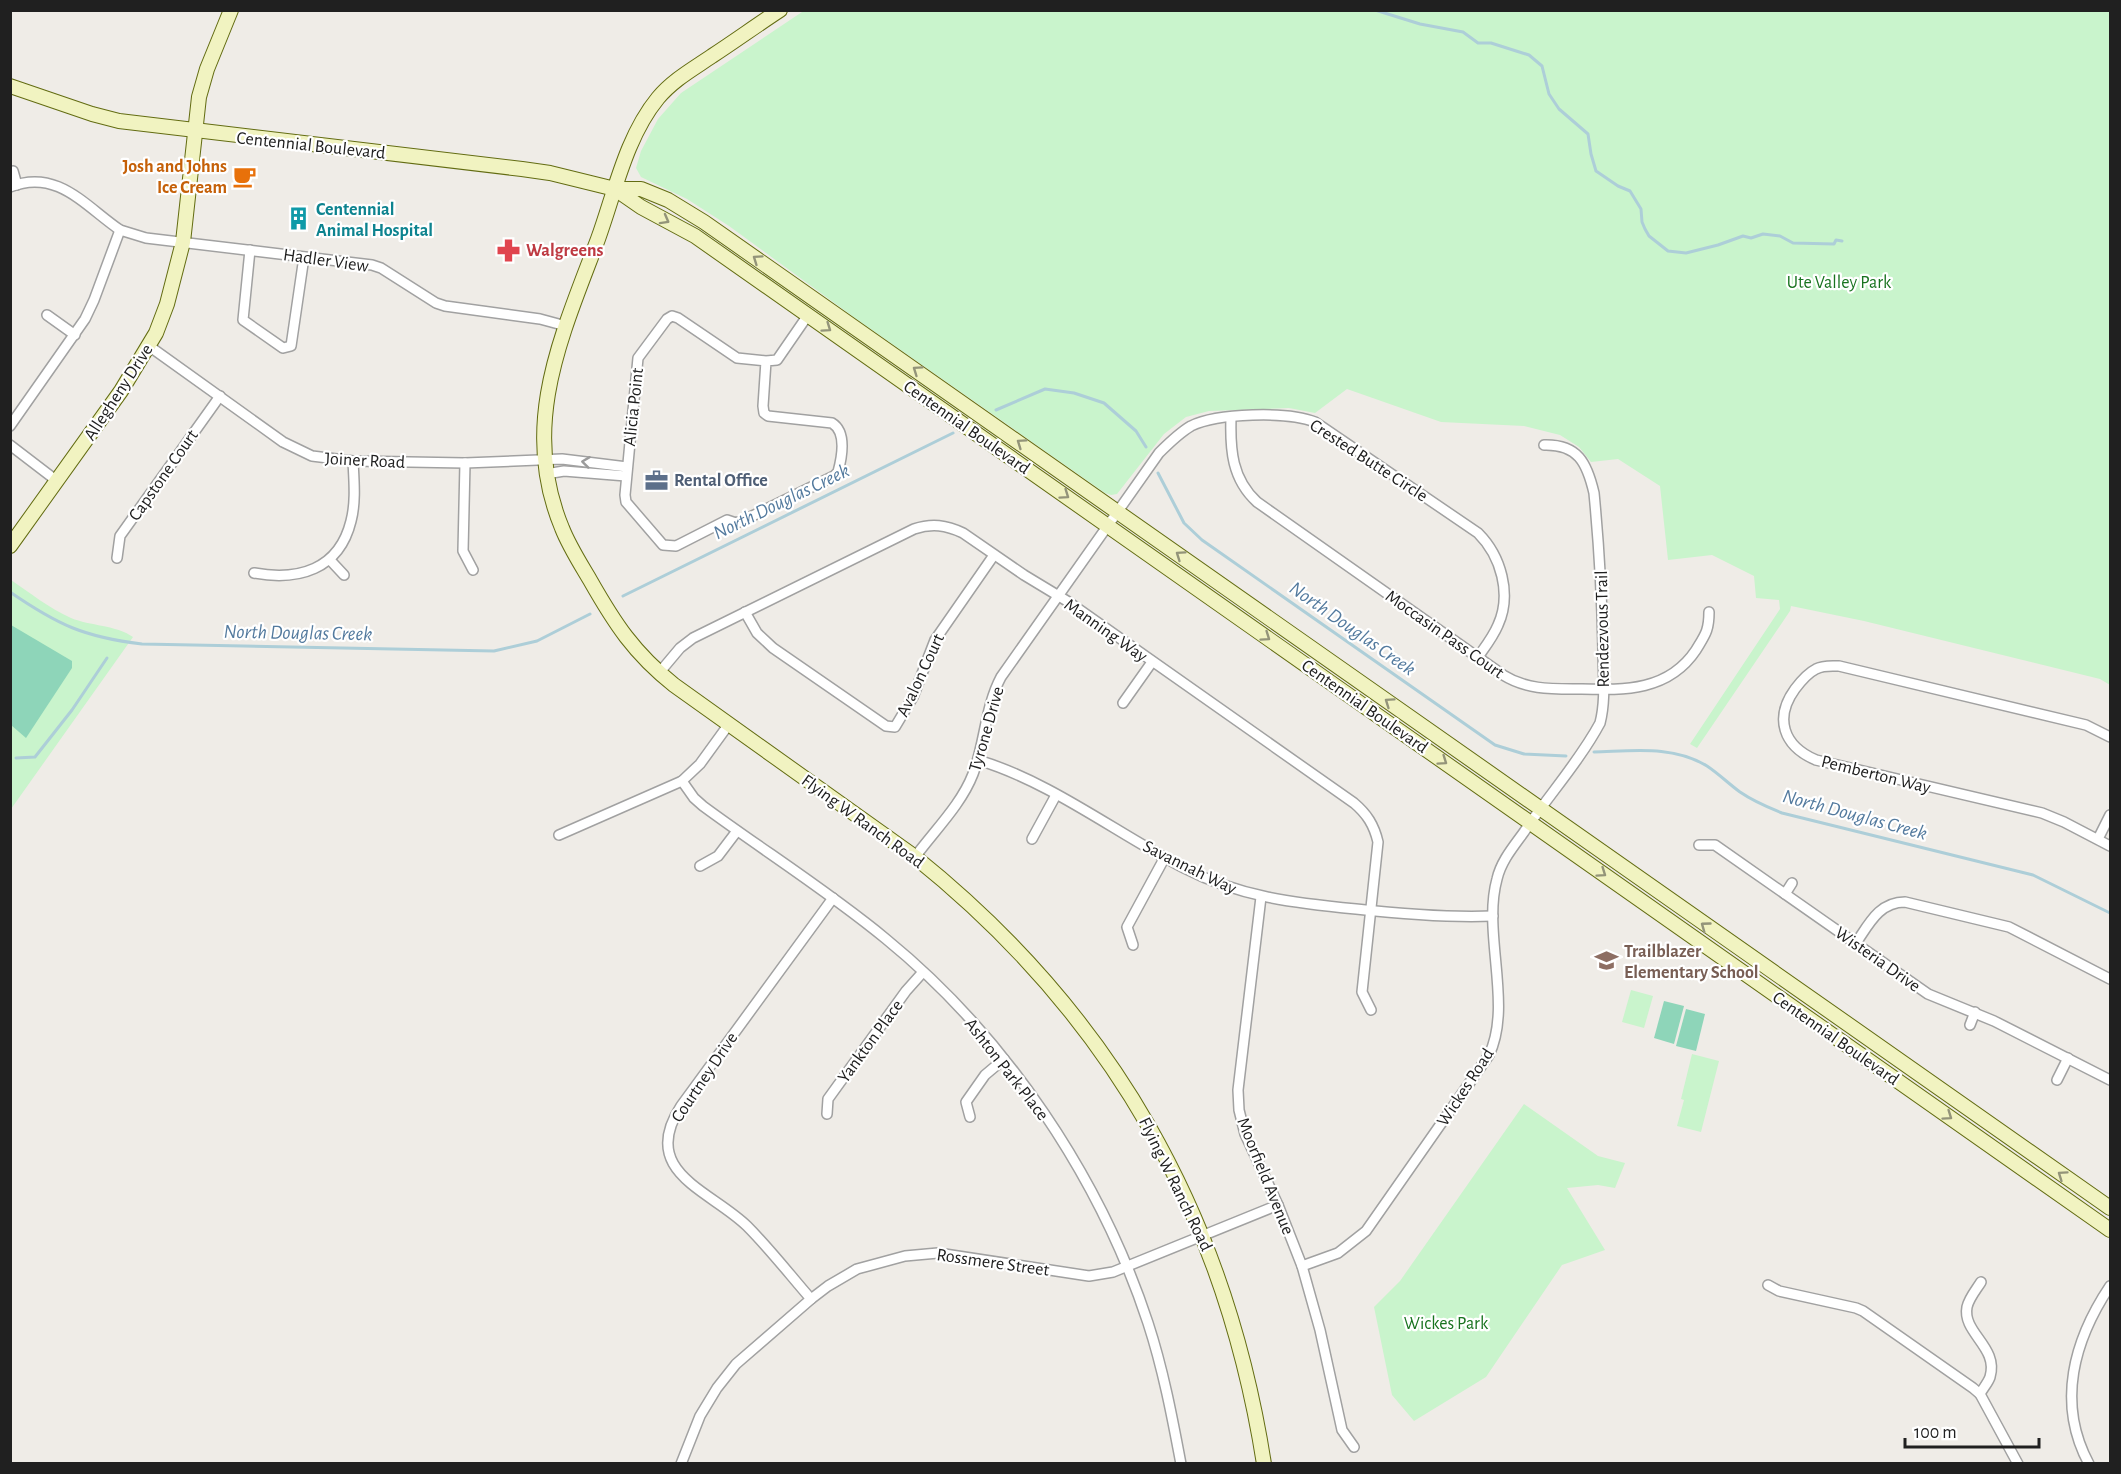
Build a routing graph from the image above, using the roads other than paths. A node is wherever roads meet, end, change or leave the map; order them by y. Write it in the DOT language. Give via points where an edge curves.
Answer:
graph roads {
  1 [pos="231,10"];
  2 [pos="774,12"];
  3 [pos="10,86"];
  4 [pos="195,132"];
  5 [pos="13,171"];
  6 [pos="14,186"];
  7 [pos="615,189"];
  8 [pos="120,230"];
  9 [pos="183,242"];
  10 [pos="250,250"];
  11 [pos="304,257"];
  12 [pos="47,315"];
  13 [pos="808,315"];
  14 [pos="566,326"];
  15 [pos="75,335"];
  16 [pos="149,346"];
  17 [pos="766,362"];
  18 [pos="220,396"];
  19 [pos="1231,418"];
  20 [pos="10,426"];
  21 [pos="10,445"];
  22 [pos="1544,445"];
  23 [pos="353,461"];
  24 [pos="465,463"];
  25 [pos="545,467"];
  26 [pos="627,472"];
  27 [pos="57,481"];
  28 [pos="1117,510"];
  29 [pos="1108,526"];
  30 [pos="10,546"];
  31 [pos="994,555"];
  32 [pos="117,558"];
  33 [pos="330,560"];
  34 [pos="473,570"];
  35 [pos="254,573"];
  36 [pos="344,575"];
  37 [pos="1058,596"];
  38 [pos="745,612"];
  39 [pos="1709,612"];
  40 [pos="1478,657"];
  41 [pos="1152,662"];
  42 [pos="659,673"];
  43 [pos="1604,689"];
  44 [pos="1123,703"];
  45 [pos="729,724"];
  46 [pos="1786,734"];
  47 [pos="2110,737"];
  48 [pos="1776,738"];
  49 [pos="978,760"];
  50 [pos="682,781"];
  51 [pos="1056,795"];
  52 [pos="1540,808"];
  53 [pos="2110,815"];
  54 [pos="1530,822"];
  55 [pos="736,831"];
  56 [pos="559,835"];
  57 [pos="1032,839"];
  58 [pos="2098,840"];
  59 [pos="1699,845"];
  60 [pos="2110,846"];
  61 [pos="915,857"];
  62 [pos="1165,857"];
  63 [pos="700,866"];
  64 [pos="1792,883"];
  65 [pos="1785,894"];
  66 [pos="1261,897"];
  67 [pos="833,898"];
  68 [pos="1371,911"];
  69 [pos="1493,916"];
  70 [pos="1856,943"];
  71 [pos="1132,945"];
  72 [pos="923,972"];
  73 [pos="2110,980"];
  74 [pos="1371,1010"];
  75 [pos="1975,1012"];
  76 [pos="1970,1025"];
  77 [pos="2068,1058"];
  78 [pos="1004,1059"];
  79 [pos="2056,1080"];
  80 [pos="2110,1080"];
  81 [pos="827,1114"];
  82 [pos="970,1117"];
  83 [pos="1278,1205"];
  84 [pos="2110,1208"];
  85 [pos="2110,1230"];
  86 [pos="1203,1236"];
  87 [pos="1302,1266"];
  88 [pos="1127,1267"];
  89 [pos="1981,1282"];
  90 [pos="1768,1285"];
  91 [pos="2110,1286"];
  92 [pos="811,1299"];
  93 [pos="1980,1394"];
  94 [pos="1354,1447"];
  95 [pos="681,1464"];
  96 [pos="1181,1464"];
  97 [pos="1264,1464"];
  98 [pos="2018,1464"];
  99 [pos="2089,1464"];
  1 -- 4 [label="main road, Allegheny Drive" via="207,69"];
  2 -- 7 [label="main road, Flying W Ranch Road" via="678,79 648,110 625,157"];
  3 -- 4 [label="main road, Centennial Boulevard" via="119,121"];
  4 -- 7 [label="main road, Centennial Boulevard" via="522,169"];
  4 -- 9 [label="main road, Allegheny Drive"];
  5 -- 6 [label="street"];
  6 -- 8 [label="street, Hadler View" via="39,181 61,187"];
  7 -- 13 [label="main road, Centennial Boulevard, one-way" via="695,236"];
  7 -- 14 [label="main road, Flying W Ranch Road"];
  28 -- 7 [label="main road, Centennial Boulevard, one-way" via="704,222 641,189"];
  8 -- 9 [label="street, Hadler View"];
  8 -- 15 [label="street" via="94,300"];
  9 -- 10 [label="street, Hadler View"];
  9 -- 16 [label="main road, Allegheny Drive" via="167,304"];
  10 -- 11 [label="street, Hadler View"];
  10 -- 11 [label="street" via="243,320 283,348 291,345"];
  11 -- 14 [label="street, Hadler View" via="381,268 445,306"];
  12 -- 15 [label="street"];
  13 -- 17 [label="street" via="781,357"];
  13 -- 29 [label="main road, Centennial Boulevard, one-way"];
  14 -- 25 [label="main road, Flying W Ranch Road" via="547,390"];
  15 -- 20 [label="street"];
  16 -- 18 [label="street, Joiner Road"];
  16 -- 27 [label="main road, Allegheny Drive"];
  17 -- 26 [label="street, Alicia Point" via="737,358 678,318 667,318 638,358"];
  17 -- 26 [label="street" via="764,413 839,427 840,466 834,476 742,521 727,520 669,547 626,502"];
  18 -- 23 [label="street, Joiner Road" via="296,450 328,460"];
  18 -- 32 [label="street, Capstone Court" via="120,536"];
  19 -- 28 [label="street, Crested Butte Circle" via="1201,422 1178,435 1159,453"];
  19 -- 40 [label="street, Moccasin Pass Court" via="1232,458 1240,482 1252,498"];
  19 -- 40 [label="street, Crested Butte Circle" via="1284,414 1315,422 1478,533 1498,562 1504,599 1499,623"];
  21 -- 27 [label="street"];
  22 -- 43 [label="street, Rendezvous Trail" via="1569,448 1591,479 1602,580"];
  23 -- 24 [label="street, Joiner Road"];
  23 -- 33 [label="street" via="352,519 340,548"];
  24 -- 25 [label="street, Joiner Road"];
  24 -- 34 [label="street" via="463,551"];
  25 -- 26 [label="street"];
  26 -- 25 [label="street, one-way" via="562,459"];
  25 -- 42 [label="main road, Flying W Ranch Road" via="562,529 583,568 634,649"];
  27 -- 30 [label="main road, Allegheny Drive"];
  28 -- 29 [label="street, Tyrone Drive"];
  52 -- 28 [label="main road, Centennial Boulevard, one-way"];
  29 -- 37 [label="street, Tyrone Drive"];
  29 -- 54 [label="main road, Centennial Boulevard, one-way"];
  31 -- 37 [label="street, Manning Way"];
  31 -- 38 [label="street, Manning Way" via="953,529 924,526"];
  31 -- 38 [label="street, Avalon Court" via="934,639 913,697 895,727 886,726 773,648"];
  33 -- 35 [label="street" via="289,577"];
  33 -- 36 [label="street"];
  37 -- 41 [label="street, Manning Way"];
  37 -- 49 [label="street, Tyrone Drive" via="998,684"];
  38 -- 42 [label="street, Manning Way" via="686,643"];
  39 -- 43 [label="street, Moccasin Pass Court" via="1709,629 1693,654 1672,675 1633,689"];
  40 -- 43 [label="street, Moccasin Pass Court" via="1511,680 1530,687"];
  41 -- 44 [label="street"];
  41 -- 68 [label="street, Manning Way" via="1362,810 1378,842"];
  42 -- 45 [label="main road, Flying W Ranch Road"];
  43 -- 52 [label="street, Rendezvous Trail" via="1600,723"];
  45 -- 50 [label="street" via="700,764"];
  45 -- 61 [label="main road, Flying W Ranch Road"];
  46 -- 47 [label="street" via="1785,708 1789,699 1817,665 1852,669 2086,725"];
  46 -- 48 [label="street"];
  46 -- 58 [label="street, Pemberton Way" via="1798,750 1816,760 2042,813"];
  49 -- 51 [label="street, Savannah Way" via="1015,772"];
  49 -- 61 [label="street, Tyrone Drive" via="965,790"];
  50 -- 55 [label="street, Ashton Park Place" via="694,798"];
  50 -- 56 [label="street"];
  51 -- 57 [label="street"];
  51 -- 62 [label="street, Savannah Way"];
  52 -- 54 [label="street, Rendezvous Trail"];
  84 -- 52 [label="main road, Centennial Boulevard, one-way"];
  53 -- 58 [label="street"];
  54 -- 69 [label="street, Wickes Road" via="1500,869"];
  54 -- 85 [label="main road, Centennial Boulevard, one-way"];
  55 -- 63 [label="street" via="718,856"];
  55 -- 67 [label="street, Ashton Park Place"];
  58 -- 60 [label="street, Pemberton Way"];
  59 -- 65 [label="street, Wisteria Drive" via="1715,845"];
  61 -- 86 [label="main road, Flying W Ranch Road" via="1019,952 1086,1031 1143,1116"];
  62 -- 66 [label="street, Savannah Way" via="1217,883"];
  62 -- 71 [label="street" via="1127,927"];
  64 -- 65 [label="street"];
  65 -- 70 [label="street, Wisteria Drive"];
  66 -- 68 [label="street, Savannah Way"];
  66 -- 83 [label="street, Moorfield Avenue" via="1239,1100 1245,1134"];
  67 -- 72 [label="street, Ashton Park Place"];
  67 -- 92 [label="street, Courtney Drive" via="681,1106 669,1133 669,1152 681,1176 745,1224"];
  68 -- 69 [label="street, Savannah Way" via="1434,917"];
  68 -- 74 [label="street, Manning Way" via="1362,992"];
  69 -- 87 [label="street, Wickes Road" via="1498,1013 1497,1035 1490,1055 1366,1231 1338,1253"];
  70 -- 73 [label="street" via="1882,908 1905,902 2010,927"];
  70 -- 75 [label="street, Wisteria Drive" via="1928,994"];
  72 -- 78 [label="street, Ashton Park Place"];
  72 -- 81 [label="street, Yankton Place" via="828,1099"];
  75 -- 76 [label="street"];
  75 -- 77 [label="street, Wisteria Drive"];
  77 -- 79 [label="street"];
  77 -- 80 [label="street, Wisteria Drive"];
  78 -- 82 [label="street" via="985,1075 966,1102"];
  78 -- 88 [label="street, Ashton Park Place" via="1066,1146"];
  83 -- 86 [label="street, Rossmere Street"];
  83 -- 87 [label="street, Moorfield Avenue"];
  86 -- 88 [label="street, Rossmere Street"];
  86 -- 97 [label="main road, Flying W Ranch Road" via="1250,1383"];
  87 -- 94 [label="street, Moorfield Avenue" via="1342,1430"];
  88 -- 92 [label="street, Rossmere Street" via="1089,1276 938,1253 917,1254 858,1269"];
  88 -- 96 [label="street, Ashton Park Place" via="1159,1359"];
  89 -- 93 [label="street" via="1966,1310 1969,1325 1983,1342 1990,1362 1989,1378"];
  90 -- 93 [label="street" via="1863,1311"];
  91 -- 99 [label="street" via="2080,1341 2072,1380 2074,1419"];
  92 -- 95 [label="street, Rossmere Street" via="748,1352 727,1376 700,1416"];
  93 -- 98 [label="street"];
}
